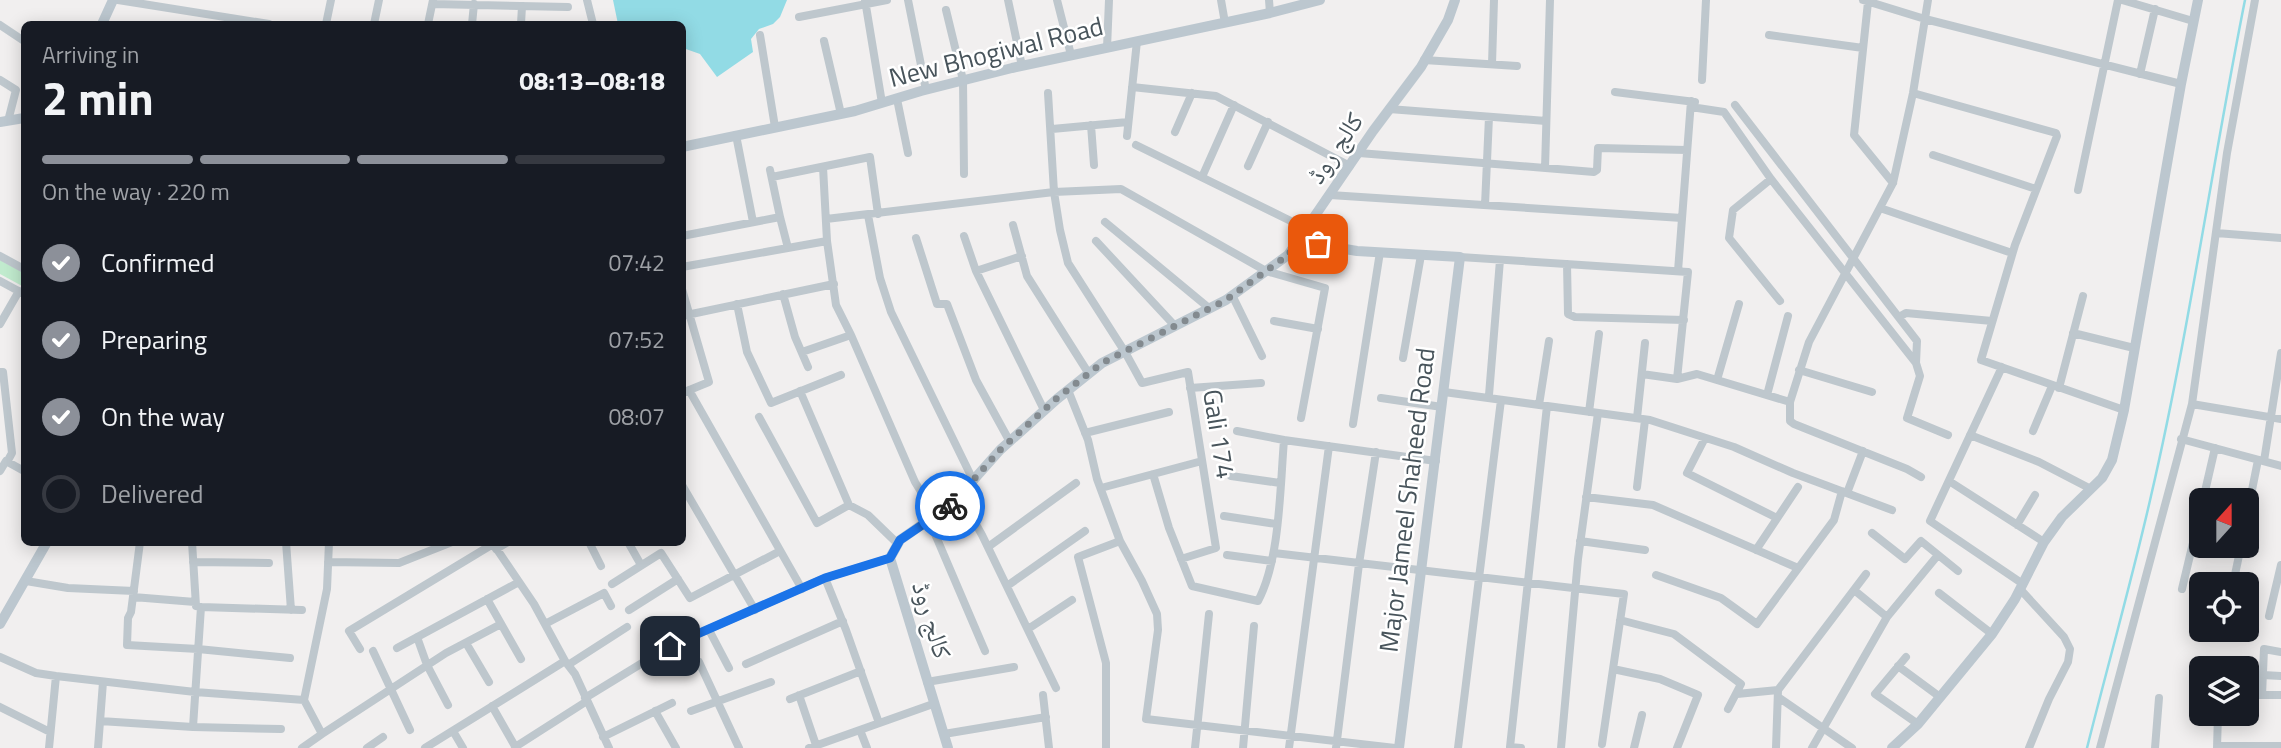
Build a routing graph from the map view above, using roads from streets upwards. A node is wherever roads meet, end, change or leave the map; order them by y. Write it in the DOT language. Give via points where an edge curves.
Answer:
graph roads {
  1 [pos="331,0"];
  2 [pos="379,0"];
  3 [pos="587,0"];
  4 [pos="887,0"];
  5 [pos="908,0"];
  6 [pos="1008,0"];
  7 [pos="1057,0"];
  8 [pos="1109,0"];
  9 [pos="1221,0"];
  10 [pos="1269,0"];
  11 [pos="1318,0"];
  12 [pos="1455,0"];
  13 [pos="1494,0"];
  14 [pos="1550,0"];
  15 [pos="1706,0"];
  16 [pos="1928,0"];
  17 [pos="2120,0"];
  18 [pos="2198,0"];
  19 [pos="2255,0"];
  20 [pos="112,1"];
  21 [pos="1865,1"];
  22 [pos="433,2"];
  23 [pos="461,2"];
  24 [pos="865,2"];
  25 [pos="474,4"];
  26 [pos="522,6"];
  27 [pos="568,7"];
  28 [pos="2155,9"];
  29 [pos="946,10"];
  30 [pos="1270,13"];
  31 [pos="799,17"];
  32 [pos="1925,19"];
  33 [pos="103,21"];
  34 [pos="249,21"];
  35 [pos="327,21"];
  36 [pos="375,21"];
  37 [pos="429,21"];
  38 [pos="472,21"];
  39 [pos="521,21"];
  40 [pos="592,21"];
  41 [pos="2193,21"];
  42 [pos="1225,23"];
  43 [pos="0,25"];
  44 [pos="760,35"];
  45 [pos="1769,35"];
  46 [pos="21,39"];
  47 [pos="824,41"];
  48 [pos="1138,41"];
  49 [pos="1107,48"];
  50 [pos="1863,48"];
  51 [pos="1071,55"];
  52 [pos="1424,60"];
  53 [pos="2105,64"];
  54 [pos="1492,65"];
  55 [pos="1023,66"];
  56 [pos="1517,66"];
  57 [pos="2140,74"];
  58 [pos="0,80"];
  59 [pos="963,80"];
  60 [pos="1702,80"];
  61 [pos="2181,84"];
  62 [pos="1132,87"];
  63 [pos="926,90"];
  64 [pos="1615,92"];
  65 [pos="1048,93"];
  66 [pos="1192,93"];
  67 [pos="1913,93"];
  68 [pos="897,99"];
  69 [pos="882,103"];
  70 [pos="1693,103"];
  71 [pos="1234,105"];
  72 [pos="1735,105"];
  73 [pos="1389,110"];
  74 [pos="841,114"];
  75 [pos="1489,117"];
  76 [pos="1546,121"];
  77 [pos="4,122"];
  78 [pos="1128,122"];
  79 [pos="1268,122"];
  80 [pos="1091,125"];
  81 [pos="775,127"];
  82 [pos="1052,129"];
  83 [pos="1174,132"];
  84 [pos="736,135"];
  85 [pos="1127,136"];
  86 [pos="1136,145"];
  87 [pos="686,146"];
  88 [pos="1688,150"];
  89 [pos="908,153"];
  90 [pos="1359,153"];
  91 [pos="1933,155"];
  92 [pos="1487,163"];
  93 [pos="1094,165"];
  94 [pos="1248,166"];
  95 [pos="1350,166"];
  96 [pos="824,167"];
  97 [pos="1545,167"];
  98 [pos="964,174"];
  99 [pos="1202,177"];
  100 [pos="1771,179"];
  101 [pos="1893,183"];
  102 [pos="2036,190"];
  103 [pos="2078,190"];
  104 [pos="1054,192"];
  105 [pos="1330,195"];
  106 [pos="1485,205"];
  107 [pos="1880,208"];
  108 [pos="873,214"];
  109 [pos="780,217"];
  110 [pos="1682,218"];
  111 [pos="826,219"];
  112 [pos="753,222"];
  113 [pos="1105,222"];
  114 [pos="1013,225"];
  115 [pos="1307,229"];
  116 [pos="2216,233"];
  117 [pos="686,235"];
  118 [pos="964,236"];
  119 [pos="916,238"];
  120 [pos="2281,238"];
  121 [pos="827,241"];
  122 [pos="1096,241"];
  123 [pos="1298,241"];
  124 [pos="788,248"];
  125 [pos="1380,252"];
  126 [pos="2012,253"];
  127 [pos="1420,255"];
  128 [pos="0,256"];
  129 [pos="1022,256"];
  130 [pos="1460,257"];
  131 [pos="1500,260"];
  132 [pos="1853,260"];
  133 [pos="1567,264"];
  134 [pos="21,267"];
  135 [pos="686,267"];
  136 [pos="976,271"];
  137 [pos="1266,271"];
  138 [pos="1678,271"];
  139 [pos="1845,274"];
  140 [pos="0,281"];
  141 [pos="834,284"];
  142 [pos="21,292"];
  143 [pos="21,294"];
  144 [pos="783,295"];
  145 [pos="1232,295"];
  146 [pos="2083,296"];
  147 [pos="1780,302"];
  148 [pos="737,304"];
  149 [pos="1739,304"];
  150 [pos="1209,308"];
  151 [pos="686,316"];
  152 [pos="1788,316"];
  153 [pos="1899,317"];
  154 [pos="1684,320"];
  155 [pos="1274,321"];
  156 [pos="1992,321"];
  157 [pos="0,324"];
  158 [pos="1175,326"];
  159 [pos="1318,329"];
  160 [pos="1908,330"];
  161 [pos="2073,333"];
  162 [pos="1599,334"];
  163 [pos="851,335"];
  164 [pos="1896,339"];
  165 [pos="1549,341"];
  166 [pos="1645,343"];
  167 [pos="2134,348"];
  168 [pos="802,352"];
  169 [pos="1125,352"];
  170 [pos="2281,354"];
  171 [pos="1262,356"];
  172 [pos="1403,358"];
  173 [pos="1916,363"];
  174 [pos="808,367"];
  175 [pos="2002,368"];
  176 [pos="1799,370"];
  177 [pos="0,372"];
  178 [pos="1089,374"];
  179 [pos="1642,374"];
  180 [pos="841,375"];
  181 [pos="1677,379"];
  182 [pos="1717,380"];
  183 [pos="1261,383"];
  184 [pos="2056,387"];
  185 [pos="1190,388"];
  186 [pos="1068,390"];
  187 [pos="800,391"];
  188 [pos="686,392"];
  189 [pos="1444,392"];
  190 [pos="1872,392"];
  191 [pos="1489,395"];
  192 [pos="1768,395"];
  193 [pos="1381,398"];
  194 [pos="1501,400"];
  195 [pos="1790,402"];
  196 [pos="2192,404"];
  197 [pos="1543,406"];
  198 [pos="1442,407"];
  199 [pos="1044,410"];
  200 [pos="2124,410"];
  201 [pos="1169,412"];
  202 [pos="1593,412"];
  203 [pos="759,417"];
  204 [pos="1301,418"];
  205 [pos="1641,419"];
  206 [pos="2277,419"];
  207 [pos="1353,424"];
  208 [pos="1237,431"];
  209 [pos="2033,431"];
  210 [pos="1085,433"];
  211 [pos="1948,435"];
  212 [pos="1970,435"];
  213 [pos="1705,438"];
  214 [pos="2181,439"];
  215 [pos="1284,440"];
  216 [pos="1010,442"];
  217 [pos="1329,446"];
  218 [pos="2215,448"];
  219 [pos="1863,451"];
  220 [pos="1376,452"];
  221 [pos="4,460"];
  222 [pos="1202,461"];
  223 [pos="1436,461"];
  224 [pos="2261,461"];
  225 [pos="2281,466"];
  226 [pos="21,469"];
  227 [pos="0,471"];
  228 [pos="1153,474"];
  229 [pos="1231,476"];
  230 [pos="1921,477"];
  231 [pos="974,480"];
  232 [pos="1949,481"];
  233 [pos="1076,483"];
  234 [pos="1280,483"];
  235 [pos="1637,487"];
  236 [pos="1798,487"];
  237 [pos="1101,488"];
  238 [pos="2206,488"];
  239 [pos="2254,488"];
  240 [pos="2091,489"];
  241 [pos="686,492"];
  242 [pos="1844,492"];
  243 [pos="2035,495"];
  244 [pos="960,496"];
  245 [pos="1586,497"];
  246 [pos="849,505"];
  247 [pos="1892,510"];
  248 [pos="1224,516"];
  249 [pos="932,518"];
  250 [pos="1777,518"];
  251 [pos="1276,524"];
  252 [pos="2017,525"];
  253 [pos="1085,531"];
  254 [pos="1872,533"];
  255 [pos="1120,541"];
  256 [pos="1580,541"];
  257 [pos="2044,542"];
  258 [pos="898,544"];
  259 [pos="45,546"];
  260 [pos="140,546"];
  261 [pos="192,546"];
  262 [pos="286,546"];
  263 [pos="329,546"];
  264 [pos="442,546"];
  265 [pos="492,546"];
  266 [pos="495,546"];
  267 [pos="591,546"];
  268 [pos="630,546"];
  269 [pos="988,547"];
  270 [pos="1645,550"];
  271 [pos="1756,550"];
  272 [pos="780,551"];
  273 [pos="1227,555"];
  274 [pos="1938,555"];
  275 [pos="1273,557"];
  276 [pos="890,558"];
  277 [pos="1314,558"];
  278 [pos="2189,558"];
  279 [pos="1181,559"];
  280 [pos="193,562"];
  281 [pos="328,562"];
  282 [pos="269,564"];
  283 [pos="1359,564"];
  284 [pos="641,565"];
  285 [pos="2281,565"];
  286 [pos="601,566"];
  287 [pos="1798,568"];
  288 [pos="1420,570"];
  289 [pos="1958,571"];
  290 [pos="734,575"];
  291 [pos="1656,575"];
  292 [pos="1867,575"];
  293 [pos="1480,577"];
  294 [pos="825,578"];
  295 [pos="678,579"];
  296 [pos="26,581"];
  297 [pos="519,582"];
  298 [pos="1527,583"];
  299 [pos="612,584"];
  300 [pos="1007,586"];
  301 [pos="2021,587"];
  302 [pos="1575,588"];
  303 [pos="802,589"];
  304 [pos="2182,589"];
  305 [pos="1854,590"];
  306 [pos="1939,593"];
  307 [pos="134,594"];
  308 [pos="487,599"];
  309 [pos="1072,600"];
  310 [pos="198,605"];
  311 [pos="611,606"];
  312 [pos="291,610"];
  313 [pos="302,610"];
  314 [pos="629,610"];
  315 [pos="755,610"];
  316 [pos="1209,614"];
  317 [pos="2269,616"];
  318 [pos="1888,617"];
  319 [pos="1620,620"];
  320 [pos="843,621"];
  321 [pos="0,624"];
  322 [pos="501,624"];
  323 [pos="545,624"];
  324 [pos="1254,626"];
  325 [pos="627,627"];
  326 [pos="709,629"];
  327 [pos="1028,629"];
  328 [pos="1992,634"];
  329 [pos="416,637"];
  330 [pos="466,643"];
  331 [pos="397,648"];
  332 [pos="198,649"];
  333 [pos="360,649"];
  334 [pos="985,651"];
  335 [pos="373,652"];
  336 [pos="2281,652"];
  337 [pos="0,657"];
  338 [pos="1906,657"];
  339 [pos="290,658"];
  340 [pos="521,659"];
  341 [pos="699,662"];
  342 [pos="566,663"];
  343 [pos="746,664"];
  344 [pos="427,665"];
  345 [pos="1898,666"];
  346 [pos="1014,667"];
  347 [pos="729,668"];
  348 [pos="1613,669"];
  349 [pos="861,671"];
  350 [pos="2263,675"];
  351 [pos="56,676"];
  352 [pos="2281,676"];
  353 [pos="103,682"];
  354 [pos="489,682"];
  355 [pos="771,682"];
  356 [pos="927,682"];
  357 [pos="1056,688"];
  358 [pos="390,689"];
  359 [pos="195,692"];
  360 [pos="1778,693"];
  361 [pos="1737,694"];
  362 [pos="1043,695"];
  363 [pos="2262,695"];
  364 [pos="2281,695"];
  365 [pos="1940,697"];
  366 [pos="2159,698"];
  367 [pos="586,699"];
  368 [pos="304,700"];
  369 [pos="718,702"];
  370 [pos="672,703"];
  371 [pos="933,704"];
  372 [pos="448,705"];
  373 [pos="492,706"];
  374 [pos="0,707"];
  375 [pos="1728,709"];
  376 [pos="655,711"];
  377 [pos="691,711"];
  378 [pos="1642,715"];
  379 [pos="1046,717"];
  380 [pos="100,721"];
  381 [pos="879,723"];
  382 [pos="1918,724"];
  383 [pos="1197,725"];
  384 [pos="2218,726"];
  385 [pos="193,727"];
  386 [pos="281,729"];
  387 [pos="410,730"];
  388 [pos="860,730"];
  389 [pos="1245,730"];
  390 [pos="1823,730"];
  391 [pos="453,731"];
  392 [pos="50,732"];
  393 [pos="322,734"];
  394 [pos="944,734"];
  395 [pos="1290,736"];
  396 [pos="383,737"];
  397 [pos="603,737"];
  398 [pos="1602,744"];
  399 [pos="1336,745"];
  400 [pos="2281,746"];
  401 [pos="814,747"];
  402 [pos="2217,747"];
  403 [pos="49,748"];
  404 [pos="98,748"];
  405 [pos="302,748"];
  406 [pos="367,748"];
  407 [pos="425,748"];
  408 [pos="463,748"];
  409 [pos="516,748"];
  410 [pos="609,748"];
  411 [pos="676,748"];
  412 [pos="739,748"];
  413 [pos="867,748"];
  414 [pos="948,748"];
  415 [pos="1049,748"];
  416 [pos="1106,748"];
  417 [pos="1195,748"];
  418 [pos="1243,748"];
  419 [pos="1289,748"];
  420 [pos="1397,748"];
  421 [pos="1458,748"];
  422 [pos="1521,748"];
  423 [pos="1561,748"];
  424 [pos="1634,748"];
  425 [pos="1677,748"];
  426 [pos="1776,748"];
  427 [pos="1812,748"];
  428 [pos="1852,748"];
  429 [pos="1892,748"];
  430 [pos="2029,748"];
  431 [pos="2101,748"];
  432 [pos="2155,748"];
  1 -- 35 [label="street"];
  2 -- 36 [label="street"];
  3 -- 40 [label="street"];
  4 -- 24 [label="street"];
  5 -- 63 [label="street"];
  6 -- 55 [label="street"];
  7 -- 51 [label="street"];
  8 -- 49 [label="street"];
  9 -- 42 [label="street"];
  10 -- 30 [label="street"];
  11 -- 30 [label="street, New Bhogiwal Road"];
  12 -- 52 [label="street, کالج روڈ"];
  13 -- 54 [label="street"];
  14 -- 76 [label="street"];
  15 -- 60 [label="street"];
  16 -- 32 [label="street"];
  17 -- 28 [label="street"];
  17 -- 53 [label="street"];
  18 -- 41 [label="street"];
  19 -- 116 [label="street"];
  20 -- 33 [label="street"];
  20 -- 34 [label="street"];
  21 -- 32 [label="street"];
  21 -- 50 [label="street"];
  22 -- 23 [label="street"];
  22 -- 37 [label="street"];
  23 -- 25 [label="street"];
  24 -- 31 [label="street"];
  24 -- 69 [label="street"];
  25 -- 26 [label="street"];
  25 -- 38 [label="street"];
  26 -- 27 [label="street"];
  26 -- 39 [label="street"];
  28 -- 41 [label="street"];
  28 -- 57 [label="street"];
  29 -- 59 [label="street"];
  30 -- 42 [label="street, New Bhogiwal Road"];
  32 -- 53 [label="street"];
  32 -- 67 [label="street"];
  41 -- 61 [label="street"];
  42 -- 48 [label="street, New Bhogiwal Road"];
  43 -- 46 [label="street"];
  44 -- 81 [label="street"];
  45 -- 50 [label="street"];
  47 -- 74 [label="street"];
  48 -- 49 [label="street, New Bhogiwal Road"];
  48 -- 62 [label="street"];
  49 -- 51 [label="street, New Bhogiwal Road"];
  50 -- 101 [label="street" via="1854,135"];
  51 -- 55 [label="street, New Bhogiwal Road"];
  52 -- 54 [label="street"];
  52 -- 73 [label="street, کالج روڈ"];
  53 -- 57 [label="street"];
  53 -- 103 [label="street"];
  54 -- 56 [label="street"];
  55 -- 59 [label="street, New Bhogiwal Road"];
  57 -- 61 [label="street"];
  58 -- 77 [label="street" via="16,90"];
  59 -- 63 [label="street, New Bhogiwal Road"];
  59 -- 98 [label="street"];
  61 -- 167 [label="street"];
  62 -- 66 [label="street"];
  62 -- 78 [label="street"];
  63 -- 68 [label="street, New Bhogiwal Road"];
  64 -- 70 [label="street"];
  65 -- 82 [label="street"];
  66 -- 71 [label="street" via="1216,96"];
  66 -- 83 [label="street"];
  67 -- 101 [label="street"];
  67 -- 102 [label="street" via="2054,131 2057,136"];
  68 -- 69 [label="street, New Bhogiwal Road"];
  68 -- 89 [label="street"];
  69 -- 74 [label="street, New Bhogiwal Road"];
  70 -- 88 [label="street"];
  70 -- 100 [label="street" via="1724,112"];
  71 -- 79 [label="street"];
  71 -- 99 [label="street"];
  72 -- 132 [label="street"];
  73 -- 75 [label="street"];
  73 -- 90 [label="street, کالج روڈ"];
  74 -- 81 [label="street, New Bhogiwal Road"];
  75 -- 76 [label="street"];
  75 -- 92 [label="street"];
  76 -- 97 [label="street"];
  78 -- 80 [label="street"];
  78 -- 85 [label="street"];
  79 -- 94 [label="street"];
  79 -- 95 [label="street"];
  80 -- 82 [label="street"];
  80 -- 93 [label="street"];
  81 -- 84 [label="street, New Bhogiwal Road"];
  82 -- 104 [label="street"];
  84 -- 87 [label="street, New Bhogiwal Road"];
  84 -- 112 [label="street"];
  86 -- 99 [label="street"];
  88 -- 97 [label="street" via="1598,148 1597,171"];
  88 -- 110 [label="street"];
  90 -- 92 [label="street"];
  90 -- 95 [label="street, کالج روڈ"];
  91 -- 102 [label="street"];
  92 -- 97 [label="street"];
  92 -- 106 [label="street"];
  95 -- 105 [label="street, کالج روڈ"];
  96 -- 108 [label="street" via="870,157"];
  96 -- 109 [label="street" via="771,174"];
  96 -- 111 [label="street"];
  99 -- 115 [label="street"];
  100 -- 139 [label="street"];
  100 -- 147 [label="street" via="1734,210 1728,238"];
  101 -- 107 [label="street"];
  102 -- 126 [label="street"];
  104 -- 108 [label="street"];
  104 -- 137 [label="street" via="1121,189"];
  104 -- 169 [label="street" via="1068,263"];
  105 -- 106 [label="street"];
  105 -- 115 [label="street, کالج روڈ"];
  106 -- 110 [label="street"];
  107 -- 126 [label="street"];
  107 -- 132 [label="street"];
  108 -- 111 [label="street"];
  108 -- 231 [label="street" via="880,278 891,312"];
  109 -- 112 [label="street"];
  109 -- 124 [label="street"];
  110 -- 138 [label="street"];
  111 -- 121 [label="street"];
  112 -- 117 [label="street"];
  113 -- 150 [label="street"];
  114 -- 129 [label="street"];
  115 -- 123 [label="street, کالج روڈ"];
  116 -- 120 [label="street"];
  116 -- 196 [label="street"];
  118 -- 136 [label="street"];
  119 -- 216 [label="street" via="937,304 947,304 976,380"];
  121 -- 124 [label="street"];
  121 -- 141 [label="street"];
  122 -- 158 [label="street"];
  123 -- 125 [label="street"];
  123 -- 137 [label="street, کالج روڈ"];
  124 -- 135 [label="street"];
  125 -- 127 [label="street"];
  125 -- 207 [label="street"];
  126 -- 156 [label="street"];
  127 -- 130 [label="street"];
  127 -- 172 [label="street"];
  128 -- 134 [label="street"];
  129 -- 136 [label="street"];
  129 -- 178 [label="street" via="1027,276"];
  130 -- 131 [label="street"];
  130 -- 189 [label="street, Major Jameel Shaheed Road"];
  131 -- 133 [label="street"];
  131 -- 191 [label="street"];
  132 -- 139 [label="street"];
  132 -- 153 [label="street"];
  133 -- 138 [label="street"];
  133 -- 154 [label="street" via="1568,314"];
  136 -- 199 [label="street"];
  137 -- 145 [label="street, کالج روڈ"];
  137 -- 159 [label="street" via="1325,288"];
  138 -- 154 [label="street" via="1689,274"];
  139 -- 164 [label="street"];
  139 -- 176 [label="street"];
  140 -- 142 [label="street"];
  141 -- 144 [label="street"];
  141 -- 163 [label="street" via="836,305"];
  143 -- 157 [label="street"];
  144 -- 148 [label="street"];
  144 -- 168 [label="street"];
  145 -- 150 [label="street, کالج روڈ"];
  145 -- 171 [label="street"];
  146 -- 161 [label="street"];
  148 -- 151 [label="street"];
  148 -- 187 [label="street" via="747,352 771,403"];
  149 -- 182 [label="street"];
  150 -- 158 [label="street, کالج روڈ"];
  151 -- 188 [label="street" via="709,382"];
  152 -- 192 [label="street"];
  153 -- 156 [label="street" via="1906,313"];
  153 -- 160 [label="street"];
  154 -- 181 [label="street"];
  155 -- 159 [label="street"];
  156 -- 175 [label="street" via="1981,360"];
  158 -- 169 [label="street, کالج روڈ"];
  159 -- 204 [label="street"];
  160 -- 164 [label="street"];
  160 -- 173 [label="street" via="1917,341"];
  161 -- 167 [label="street"];
  161 -- 184 [label="street"];
  162 -- 202 [label="street"];
  163 -- 168 [label="street"];
  163 -- 249 [label="street"];
  164 -- 173 [label="street"];
  165 -- 197 [label="street"];
  166 -- 179 [label="street"];
  167 -- 200 [label="street"];
  168 -- 174 [label="street"];
  169 -- 178 [label="street, کالج روڈ"];
  169 -- 185 [label="street, Gali 174" via="1142,383 1188,372"];
  170 -- 206 [label="street"];
  173 -- 211 [label="street" via="1920,376 1907,418"];
  175 -- 184 [label="street"];
  175 -- 212 [label="street"];
  176 -- 190 [label="street"];
  176 -- 195 [label="street"];
  177 -- 221 [label="street" via="12,453"];
  178 -- 186 [label="street, کالج روڈ"];
  179 -- 181 [label="street"];
  179 -- 205 [label="street"];
  180 -- 187 [label="street"];
  181 -- 182 [label="street" via="1698,374"];
  182 -- 192 [label="street"];
  183 -- 185 [label="street"];
  184 -- 200 [label="street"];
  184 -- 209 [label="street"];
  185 -- 222 [label="street, Gali 174"];
  186 -- 199 [label="street, کالج روڈ"];
  186 -- 210 [label="street"];
  187 -- 246 [label="street"];
  188 -- 272 [label="street"];
  189 -- 194 [label="street"];
  189 -- 198 [label="street, Major Jameel Shaheed Road"];
  192 -- 195 [label="street"];
  193 -- 198 [label="street"];
  194 -- 197 [label="street"];
  194 -- 293 [label="street"];
  195 -- 219 [label="street" via="1794,424"];
  196 -- 206 [label="street"];
  196 -- 214 [label="street"];
  197 -- 202 [label="street"];
  197 -- 298 [label="street"];
  198 -- 223 [label="street, Major Jameel Shaheed Road"];
  199 -- 216 [label="street, کالج روڈ"];
  200 -- 240 [label="street" via="2112,460"];
  201 -- 210 [label="street"];
  202 -- 205 [label="street"];
  202 -- 245 [label="street"];
  203 -- 246 [label="street" via="817,523"];
  205 -- 213 [label="street"];
  205 -- 235 [label="street"];
  206 -- 224 [label="street"];
  208 -- 215 [label="street"];
  210 -- 237 [label="street"];
  212 -- 232 [label="street"];
  212 -- 240 [label="street"];
  213 -- 242 [label="street"];
  213 -- 250 [label="street" via="1687,473"];
  214 -- 218 [label="street"];
  214 -- 431 [label="street"];
  215 -- 217 [label="street"];
  215 -- 234 [label="street"];
  216 -- 231 [label="street, کالج روڈ"];
  217 -- 220 [label="street"];
  217 -- 277 [label="street"];
  218 -- 224 [label="street"];
  218 -- 238 [label="street"];
  219 -- 230 [label="street"];
  219 -- 242 [label="street"];
  220 -- 223 [label="street"];
  220 -- 283 [label="street"];
  221 -- 226 [label="street"];
  221 -- 227 [label="street"];
  222 -- 228 [label="street"];
  222 -- 279 [label="street, Gali 174" via="1216,548"];
  223 -- 288 [label="street, Major Jameel Shaheed Road"];
  224 -- 225 [label="street"];
  224 -- 239 [label="street"];
  228 -- 237 [label="street"];
  228 -- 279 [label="street"];
  229 -- 234 [label="street"];
  231 -- 244 [label="street, کالج روڈ"];
  232 -- 252 [label="street"];
  232 -- 301 [label="street" via="1930,521"];
  233 -- 269 [label="street"];
  234 -- 251 [label="street"];
  236 -- 250 [label="street"];
  237 -- 255 [label="street"];
  240 -- 257 [label="street"];
  241 -- 290 [label="street"];
  242 -- 247 [label="street"];
  242 -- 287 [label="street" via="1833,520"];
  243 -- 252 [label="street"];
  244 -- 249 [label="street, کالج روڈ"];
  244 -- 269 [label="street"];
  245 -- 256 [label="street"];
  245 -- 271 [label="street" via="1653,505"];
  246 -- 258 [label="street" via="868,515"];
  248 -- 251 [label="street"];
  249 -- 258 [label="street, کالج روڈ"];
  249 -- 334 [label="street"];
  250 -- 271 [label="street"];
  251 -- 275 [label="street"];
  252 -- 257 [label="street"];
  253 -- 300 [label="street"];
  254 -- 274 [label="street" via="1905,559 1921,541"];
  255 -- 383 [label="street" via="1157,614 1146,719"];
  255 -- 416 [label="street" via="1078,557 1106,663"];
  256 -- 270 [label="street"];
  256 -- 302 [label="street"];
  257 -- 301 [label="street"];
  258 -- 276 [label="street, کالج روڈ"];
  259 -- 296 [label="street"];
  260 -- 307 [label="street"];
  261 -- 280 [label="street"];
  262 -- 312 [label="street"];
  263 -- 281 [label="street"];
  264 -- 281 [label="street" via="399,563"];
  265 -- 333 [label="street" via="349,631"];
  266 -- 297 [label="street"];
  267 -- 286 [label="street"];
  268 -- 284 [label="street"];
  269 -- 300 [label="street"];
  271 -- 287 [label="street"];
  272 -- 290 [label="street"];
  272 -- 303 [label="street"];
  273 -- 275 [label="street"];
  274 -- 289 [label="street"];
  274 -- 318 [label="street"];
  275 -- 277 [label="street"];
  275 -- 279 [label="street" via="1258,601 1192,586"];
  276 -- 294 [label="street"];
  276 -- 356 [label="street, کالج روڈ"];
  277 -- 283 [label="street"];
  277 -- 395 [label="street"];
  278 -- 304 [label="street"];
  280 -- 282 [label="street"];
  280 -- 310 [label="street"];
  281 -- 368 [label="street" via="327,589"];
  283 -- 288 [label="street"];
  283 -- 399 [label="street"];
  284 -- 295 [label="street" via="661,553"];
  284 -- 299 [label="street"];
  285 -- 317 [label="street"];
  287 -- 291 [label="street" via="1757,624 1721,598"];
  288 -- 293 [label="street"];
  288 -- 420 [label="street, Major Jameel Shaheed Road"];
  290 -- 295 [label="street" via="690,598"];
  290 -- 315 [label="street"];
  292 -- 305 [label="street"];
  293 -- 298 [label="street"];
  293 -- 421 [label="street"];
  294 -- 303 [label="street"];
  294 -- 320 [label="street"];
  295 -- 314 [label="street"];
  296 -- 307 [label="street"];
  296 -- 321 [label="street"];
  297 -- 308 [label="street"];
  297 -- 323 [label="street"];
  298 -- 302 [label="street"];
  298 -- 422 [label="street" via="1510,747"];
  300 -- 327 [label="street"];
  301 -- 328 [label="street"];
  301 -- 430 [label="street" via="2070,649"];
  302 -- 319 [label="street" via="1624,594"];
  302 -- 423 [label="street"];
  303 -- 315 [label="street"];
  305 -- 318 [label="street"];
  305 -- 360 [label="street"];
  306 -- 328 [label="street"];
  307 -- 310 [label="street"];
  307 -- 332 [label="street" via="127,645"];
  308 -- 322 [label="street"];
  308 -- 329 [label="street"];
  309 -- 327 [label="street"];
  310 -- 312 [label="street"];
  310 -- 332 [label="street"];
  311 -- 323 [label="street" via="604,593"];
  312 -- 313 [label="street"];
  315 -- 326 [label="street"];
  316 -- 383 [label="street"];
  318 -- 390 [label="street"];
  319 -- 348 [label="street"];
  319 -- 361 [label="street" via="1674,635 1741,684"];
  320 -- 343 [label="street"];
  320 -- 349 [label="street"];
  322 -- 330 [label="street"];
  322 -- 340 [label="street"];
  323 -- 342 [label="street"];
  324 -- 389 [label="street"];
  325 -- 342 [label="street"];
  326 -- 347 [label="street"];
  326 -- 367 [label="street" via="670,646"];
  327 -- 357 [label="street"];
  328 -- 365 [label="street"];
  329 -- 331 [label="street"];
  329 -- 344 [label="street"];
  330 -- 344 [label="street"];
  330 -- 354 [label="street"];
  332 -- 339 [label="street"];
  332 -- 359 [label="street"];
  335 -- 358 [label="street"];
  336 -- 350 [label="street" via="2264,649"];
  337 -- 351 [label="street" via="36,673"];
  338 -- 345 [label="street"];
  341 -- 369 [label="street"];
  342 -- 367 [label="street"];
  342 -- 373 [label="street"];
  344 -- 358 [label="street"];
  344 -- 372 [label="street"];
  345 -- 365 [label="street"];
  345 -- 382 [label="street" via="1875,694"];
  346 -- 356 [label="street"];
  348 -- 398 [label="street"];
  348 -- 425 [label="street" via="1660,679 1698,695"];
  349 -- 381 [label="street"];
  349 -- 401 [label="street" via="795,697"];
  350 -- 352 [label="street"];
  350 -- 363 [label="street"];
  351 -- 353 [label="street"];
  351 -- 392 [label="street"];
  353 -- 359 [label="street"];
  353 -- 380 [label="street"];
  355 -- 369 [label="street"];
  356 -- 371 [label="street, کالج روڈ"];
  358 -- 387 [label="street"];
  358 -- 393 [label="street"];
  359 -- 368 [label="street"];
  359 -- 385 [label="street"];
  360 -- 361 [label="street"];
  360 -- 390 [label="street"];
  360 -- 426 [label="street"];
  361 -- 375 [label="street"];
  362 -- 379 [label="street"];
  363 -- 364 [label="street"];
  365 -- 382 [label="street"];
  366 -- 432 [label="street"];
  367 -- 397 [label="street"];
  367 -- 409 [label="street"];
  368 -- 393 [label="street"];
  369 -- 377 [label="street"];
  369 -- 412 [label="street"];
  370 -- 376 [label="street"];
  371 -- 381 [label="street"];
  371 -- 394 [label="street, کالج روڈ"];
  373 -- 391 [label="street"];
  373 -- 409 [label="street"];
  374 -- 392 [label="street"];
  376 -- 397 [label="street"];
  376 -- 411 [label="street"];
  378 -- 424 [label="street"];
  379 -- 394 [label="street"];
  379 -- 415 [label="street"];
  380 -- 385 [label="street"];
  380 -- 404 [label="street"];
  381 -- 388 [label="street"];
  382 -- 429 [label="street"];
  383 -- 389 [label="street"];
  383 -- 417 [label="street"];
  384 -- 402 [label="street"];
  385 -- 386 [label="street"];
  388 -- 401 [label="street"];
  388 -- 413 [label="street"];
  389 -- 395 [label="street"];
  389 -- 418 [label="street"];
  390 -- 427 [label="street"];
  390 -- 428 [label="street"];
  391 -- 407 [label="street"];
  391 -- 408 [label="street"];
  392 -- 403 [label="street"];
  393 -- 405 [label="street"];
  394 -- 414 [label="street, کالج روڈ"];
  395 -- 399 [label="street"];
  395 -- 419 [label="street"];
  396 -- 406 [label="street"];
  397 -- 410 [label="street"];
  399 -- 420 [label="street"];
  400 -- 402 [label="street"];
}
